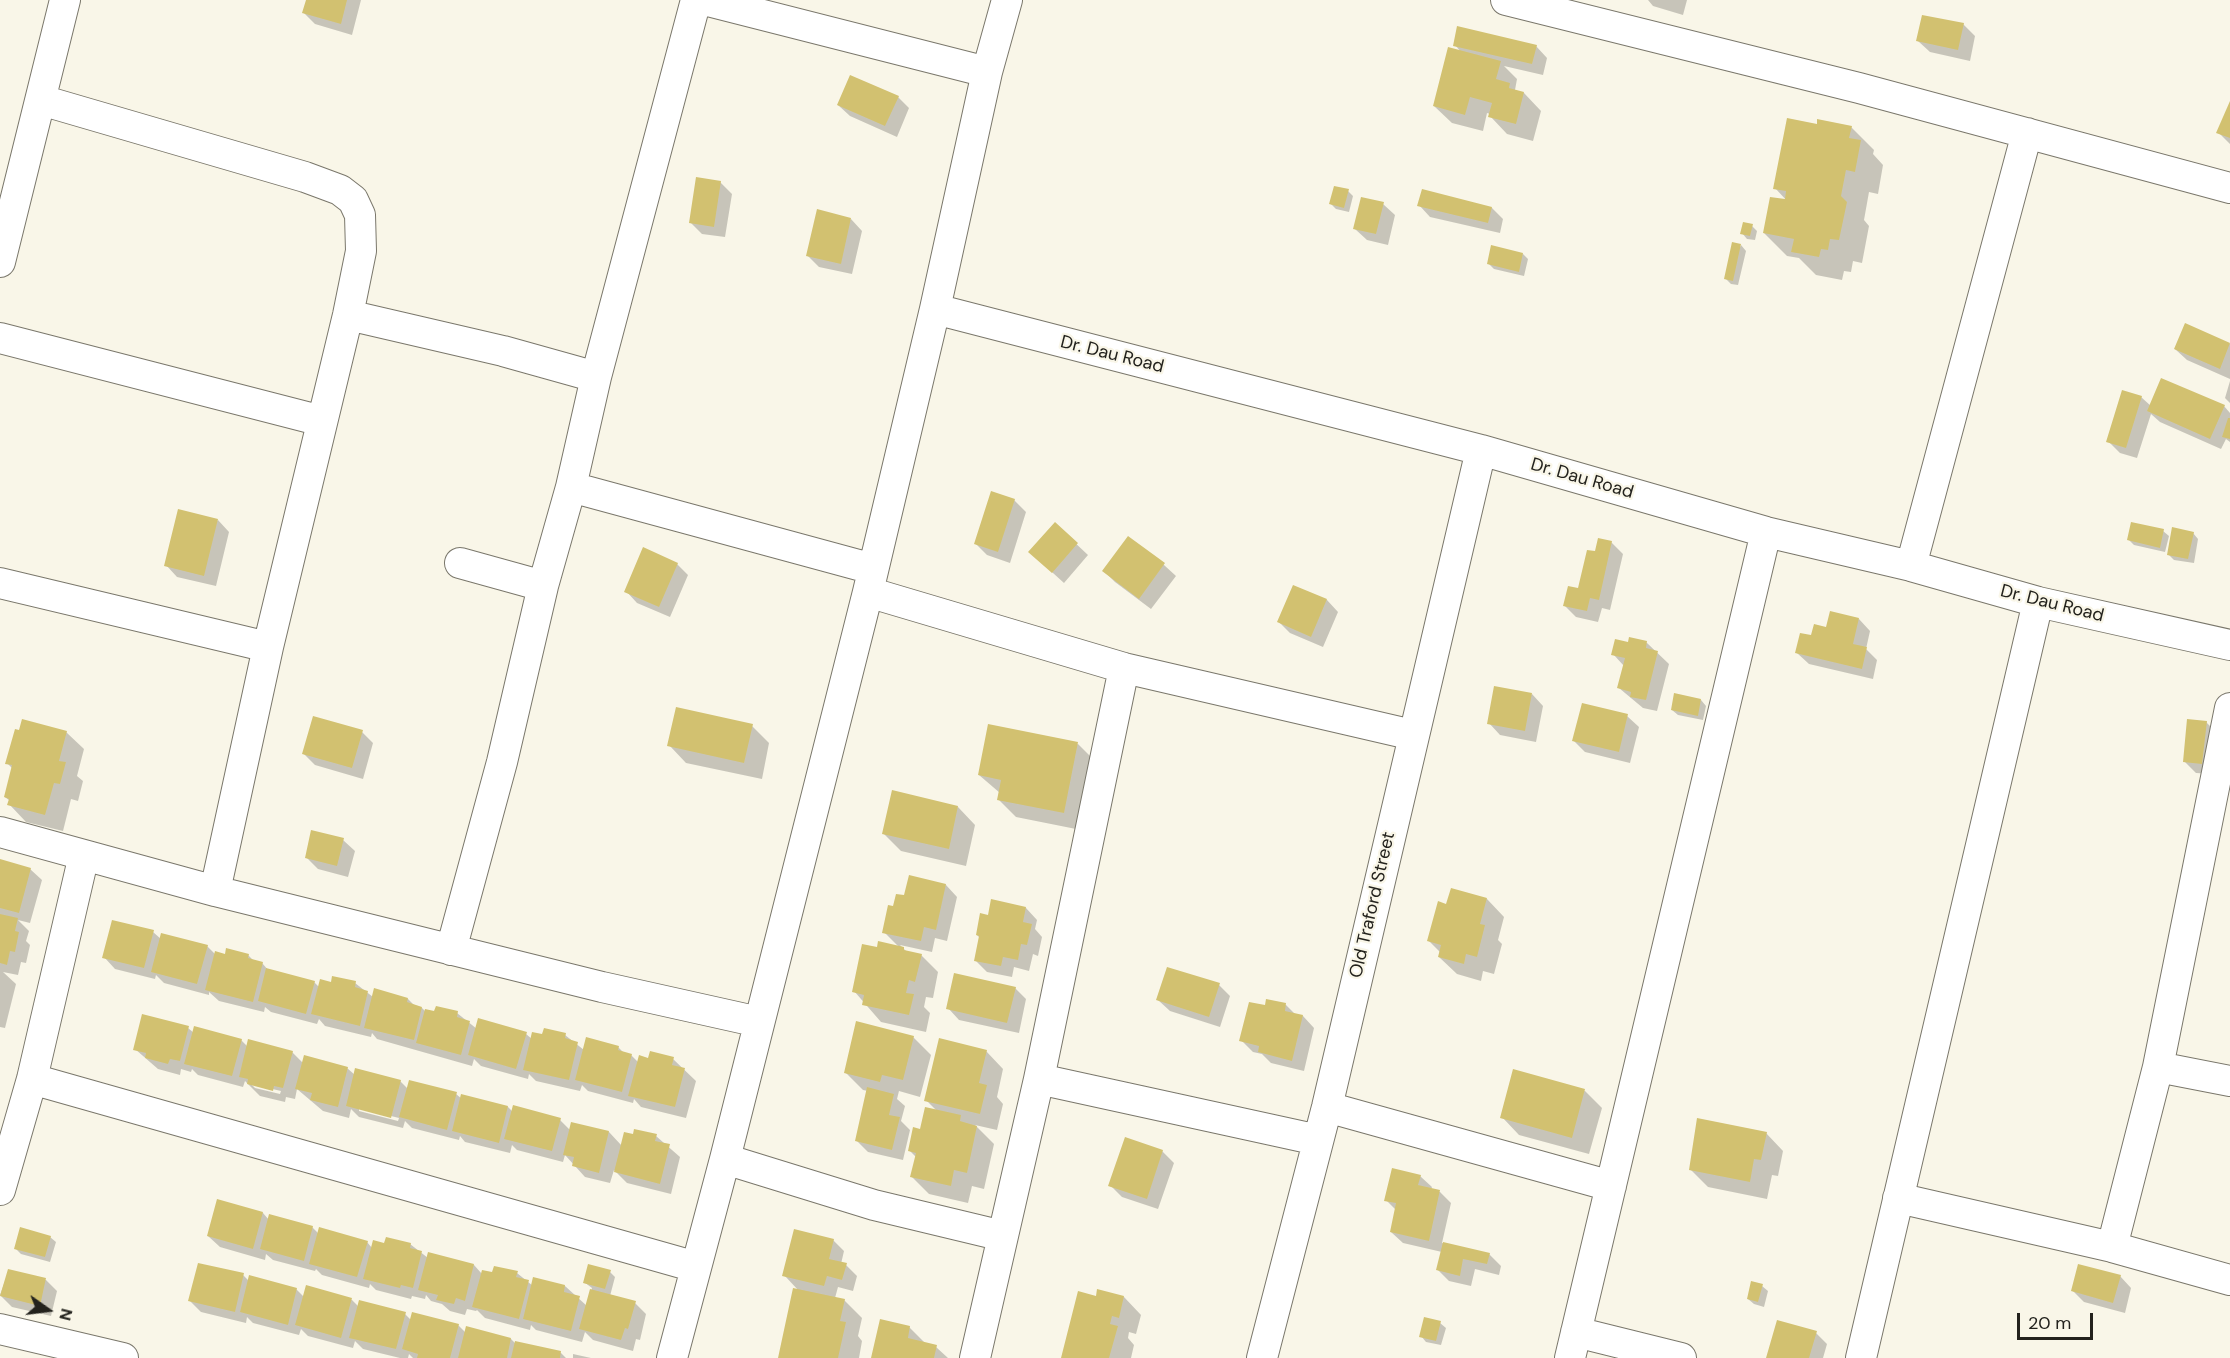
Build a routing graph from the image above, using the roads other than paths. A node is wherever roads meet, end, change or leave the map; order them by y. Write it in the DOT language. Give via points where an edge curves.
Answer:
graph roads {
  1 [pos="65,0"];
  2 [pos="696,0"];
  3 [pos="704,0"];
  4 [pos="1007,0"];
  5 [pos="1506,0"];
  6 [pos="987,72"];
  7 [pos="41,100"];
  8 [pos="2027,132"];
  9 [pos="2230,188"];
  10 [pos="0,262"];
  11 [pos="934,309"];
  12 [pos="348,315"];
  13 [pos="0,338"];
  14 [pos="597,377"];
  15 [pos="322,421"];
  16 [pos="1481,450"];
  17 [pos="571,487"];
  18 [pos="1766,532"];
  19 [pos="460,563"];
  20 [pos="1911,566"];
  21 [pos="871,580"];
  22 [pos="0,583"];
  23 [pos="543,586"];
  24 [pos="2038,602"];
  25 [pos="2230,645"];
  26 [pos="268,647"];
  27 [pos="1124,668"];
  28 [pos="2230,708"];
  29 [pos="1413,735"];
  30 [pos="0,832"];
  31 [pos="84,855"];
  32 [pos="215,891"];
  33 [pos="451,950"];
  34 [pos="759,1023"];
  35 [pos="2158,1067"];
  36 [pos="32,1079"];
  37 [pos="1039,1079"];
  38 [pos="2230,1081"];
  39 [pos="1326,1107"];
  40 [pos="1318,1140"];
  41 [pos="725,1159"];
  42 [pos="1611,1186"];
  43 [pos="0,1190"];
  44 [pos="1898,1198"];
  45 [pos="1003,1236"];
  46 [pos="2112,1247"];
  47 [pos="696,1267"];
  48 [pos="2230,1280"];
  49 [pos="0,1329"];
  50 [pos="1573,1345"];
  51 [pos="123,1358"];
  52 [pos="672,1358"];
  53 [pos="975,1358"];
  54 [pos="1262,1358"];
  55 [pos="1681,1358"];
  56 [pos="1861,1358"];
  1 -- 7 [label="street"];
  2 -- 14 [label="street"];
  3 -- 6 [label="street"];
  4 -- 6 [label="street"];
  5 -- 8 [label="street"];
  6 -- 11 [label="street"];
  7 -- 10 [label="street"];
  7 -- 12 [label="street" via="340,190 353,200 360,214 361,251"];
  8 -- 9 [label="street"];
  8 -- 20 [label="street"];
  11 -- 16 [label="street, Dr. Dau Road"];
  11 -- 21 [label="street"];
  12 -- 14 [label="street"];
  12 -- 15 [label="street"];
  13 -- 15 [label="street"];
  14 -- 17 [label="street"];
  15 -- 26 [label="street"];
  16 -- 18 [label="street, Dr. Dau Road"];
  16 -- 29 [label="street, Old Traford Street"];
  17 -- 21 [label="street"];
  17 -- 23 [label="street"];
  18 -- 20 [label="street, Dr. Dau Road"];
  18 -- 42 [label="street"];
  19 -- 23 [label="street"];
  20 -- 24 [label="street, Dr. Dau Road"];
  21 -- 27 [label="street"];
  21 -- 34 [label="street"];
  22 -- 26 [label="street"];
  23 -- 33 [label="street" via="502,762"];
  24 -- 25 [label="street, Dr. Dau Road"];
  24 -- 44 [label="street"];
  26 -- 32 [label="street"];
  27 -- 29 [label="street"];
  27 -- 37 [label="street"];
  28 -- 35 [label="street"];
  29 -- 39 [label="street, Old Traford Street"];
  30 -- 31 [label="street"];
  31 -- 32 [label="street"];
  31 -- 36 [label="street"];
  32 -- 33 [label="street"];
  33 -- 34 [label="street"];
  34 -- 41 [label="street"];
  35 -- 38 [label="street"];
  35 -- 46 [label="street"];
  36 -- 43 [label="street"];
  36 -- 47 [label="street"];
  37 -- 40 [label="street"];
  37 -- 45 [label="street"];
  39 -- 40 [label="street, Old Traford Street"];
  39 -- 42 [label="street"];
  40 -- 54 [label="street, Old Traford Street"];
  41 -- 45 [label="street" via="874,1205"];
  41 -- 47 [label="street"];
  42 -- 50 [label="street"];
  44 -- 46 [label="street"];
  44 -- 56 [label="street"];
  45 -- 53 [label="street"];
  46 -- 48 [label="street"];
  47 -- 52 [label="street"];
  49 -- 51 [label="street"];
  50 -- 55 [label="street"];
}
